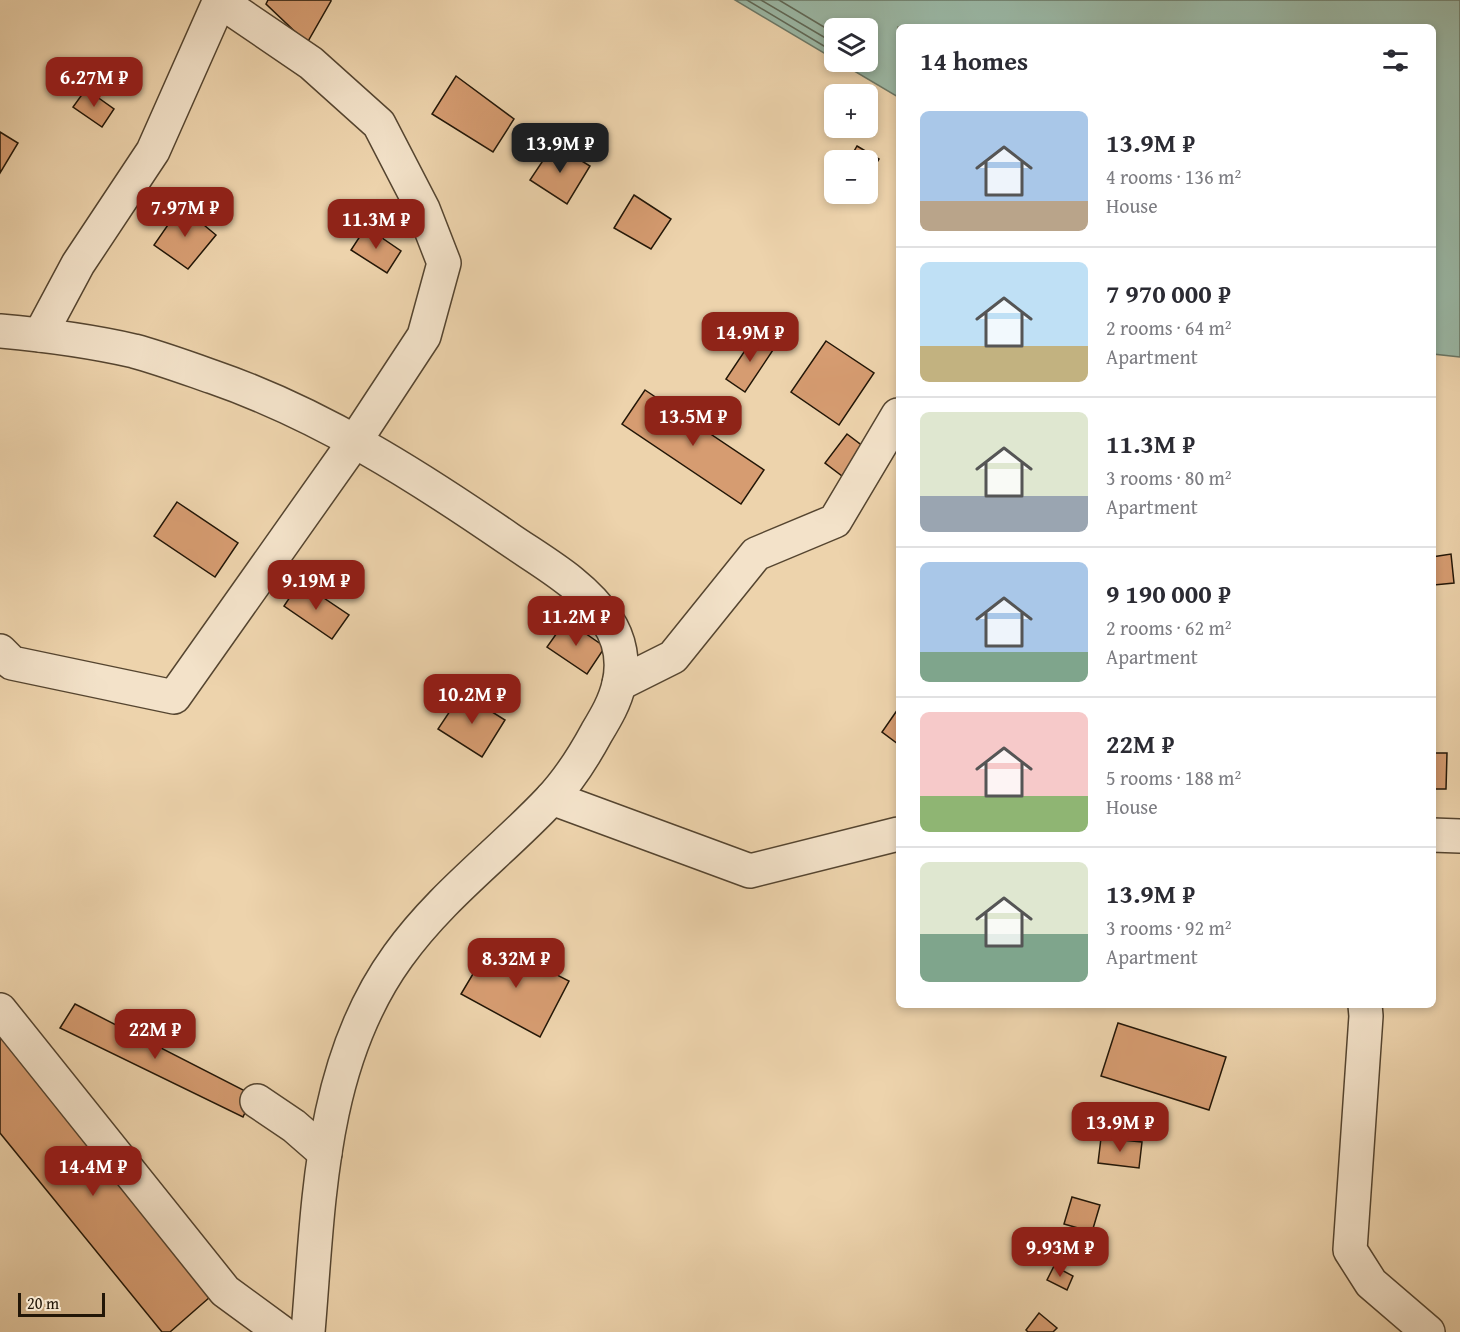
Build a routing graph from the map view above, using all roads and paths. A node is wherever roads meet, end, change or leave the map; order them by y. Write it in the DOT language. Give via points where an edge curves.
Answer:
graph roads {
  1 [pos="220,0"];
  2 [pos="0,332"];
  3 [pos="40,335"];
  4 [pos="896,418"];
  5 [pos="355,441"];
  6 [pos="0,651"];
  7 [pos="619,684"];
  8 [pos="552,798"];
  9 [pos="896,834"];
  10 [pos="1436,835"];
  11 [pos="1460,836"];
  12 [pos="1365,1008"];
  13 [pos="0,1010"];
  14 [pos="257,1101"];
  15 [pos="325,1153"];
  16 [pos="304,1331"];
  17 [pos="1428,1332"];
  1 -- 3 [label="street" via="153,151 78,264"];
  1 -- 5 [label="street" via="311,63 379,124 423,209 444,262 424,336"];
  2 -- 3 [label="street"];
  3 -- 5 [label="street" via="135,352 217,378"];
  4 -- 7 [label="street" via="835,521 756,554 673,657"];
  5 -- 6 [label="street" via="174,697 12,663"];
  5 -- 7 [label="street" via="447,496 579,586 614,631 621,657"];
  7 -- 8 [label="street" via="589,748"];
  8 -- 9 [label="street" via="750,871"];
  8 -- 15 [label="street" via="436,909 384,976 349,1049"];
  10 -- 11 [label="street"];
  12 -- 17 [label="street" via="1350,1250 1371,1283"];
  13 -- 16 [label="street" via="225,1291"];
  14 -- 15 [label="street"];
  15 -- 16 [label="street"];
}
